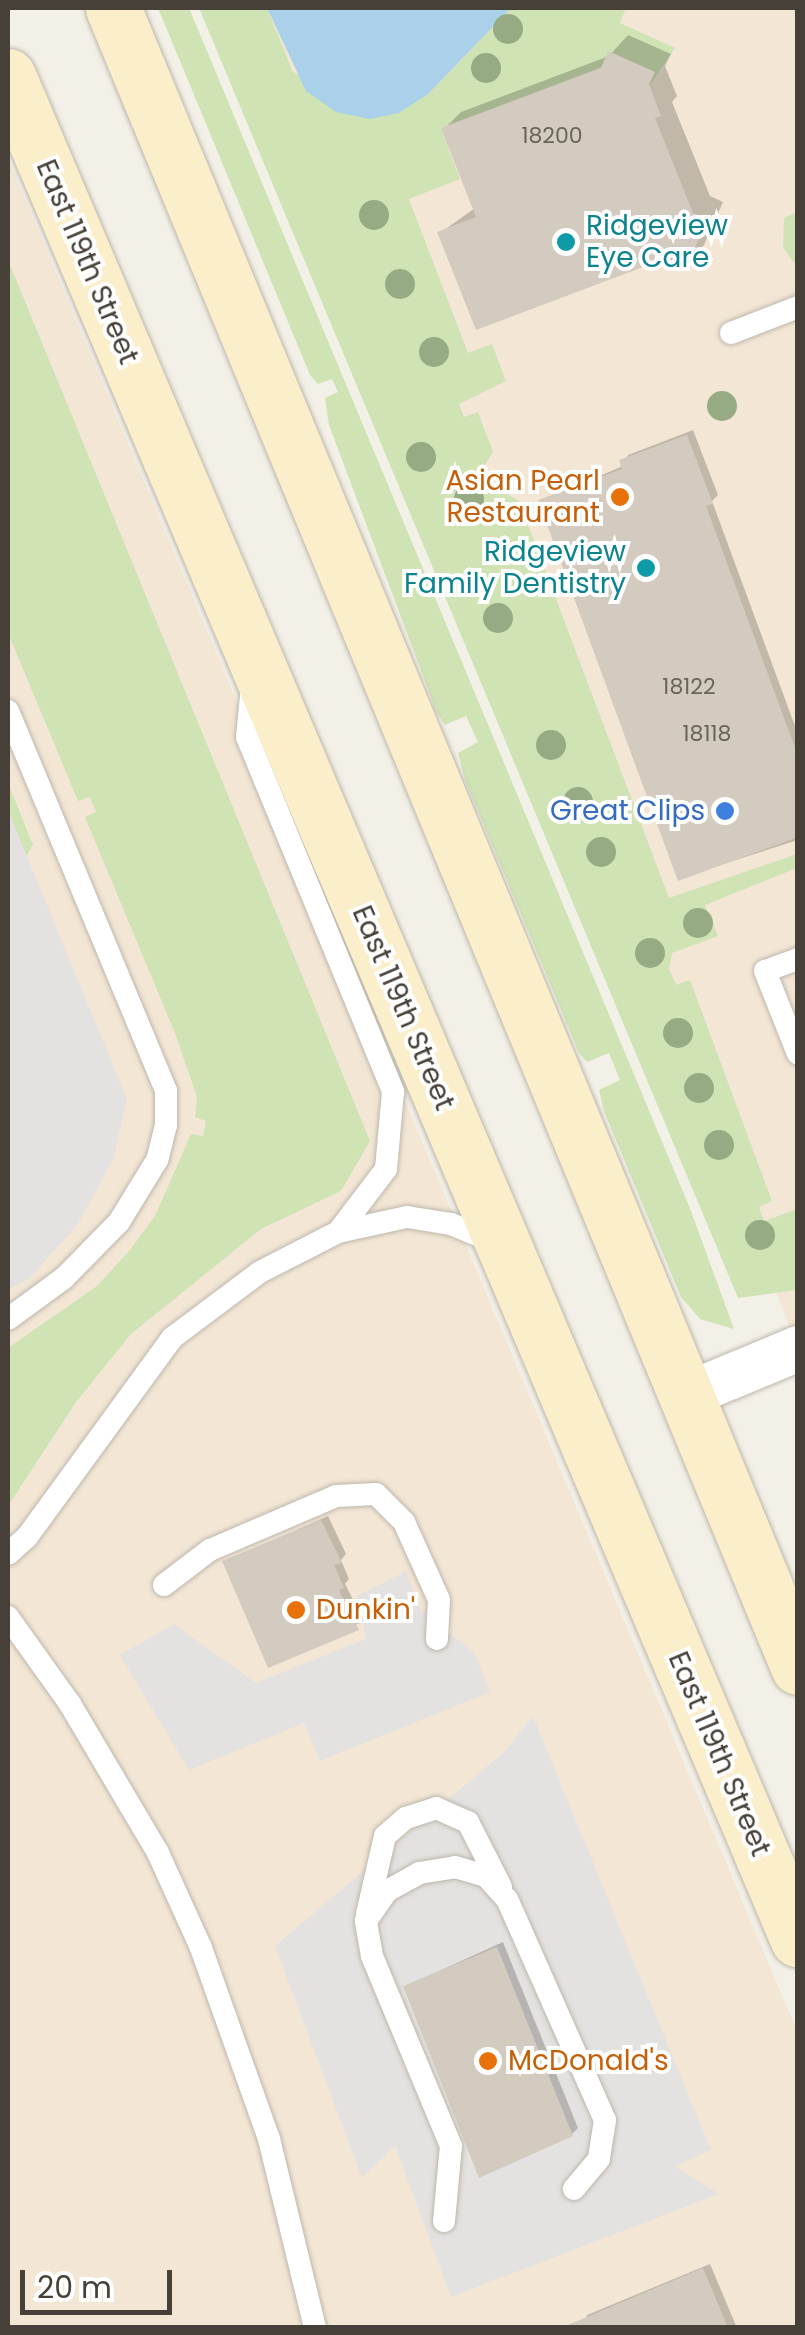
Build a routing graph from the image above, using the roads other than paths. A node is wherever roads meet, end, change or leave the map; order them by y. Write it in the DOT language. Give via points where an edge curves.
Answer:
graph roads {
  1 [pos="113,8"];
  2 [pos="8,76"];
  3 [pos="798,307"];
  4 [pos="730,333"];
  5 [pos="254,658"];
  6 [pos="8,711"];
  7 [pos="798,958"];
  8 [pos="788,999"];
  9 [pos="798,1054"];
  10 [pos="338,1232"];
  11 [pos="503,1246"];
  12 [pos="8,1319"];
  13 [pos="798,1348"];
  14 [pos="685,1395"];
  15 [pos="8,1554"];
  16 [pos="164,1585"];
  17 [pos="8,1617"];
  18 [pos="438,1640"];
  19 [pos="798,1668"];
  20 [pos="507,1899"];
  21 [pos="366,1921"];
  22 [pos="798,1940"];
  23 [pos="574,2189"];
  24 [pos="444,2221"];
  25 [pos="315,2328"];
  1 -- 14 [label="main road"];
  2 -- 5 [label="main road, East 119th Street"];
  3 -- 4 [label="lane"];
  5 -- 10 [label="lane" via="247,737 393,1092 386,1169"];
  5 -- 11 [label="main road, East 119th Street"];
  6 -- 12 [label="lane" via="166,1091 157,1160 119,1222 64,1278"];
  7 -- 8 [label="lane" via="765,971"];
  8 -- 9 [label="lane"];
  10 -- 11 [label="lane" via="408,1217 452,1224"];
  10 -- 15 [label="lane" via="260,1272 172,1338"];
  11 -- 22 [label="main road, East 119th Street"];
  13 -- 14 [label="street"];
  14 -- 19 [label="main road"];
  16 -- 18 [label="lane" via="210,1550 318,1504 357,1491 376,1494 404,1522 439,1600"];
  17 -- 25 [label="lane" via="128,1804 202,1948 268,2139"];
  20 -- 21 [label="lane" via="486,1876 455,1867 419,1873 386,1891"];
  20 -- 21 [label="lane" via="468,1822 436,1808 406,1818 384,1836"];
  20 -- 23 [label="lane" via="605,2120 599,2159"];
  21 -- 24 [label="lane" via="372,1956 451,2146"];
}
